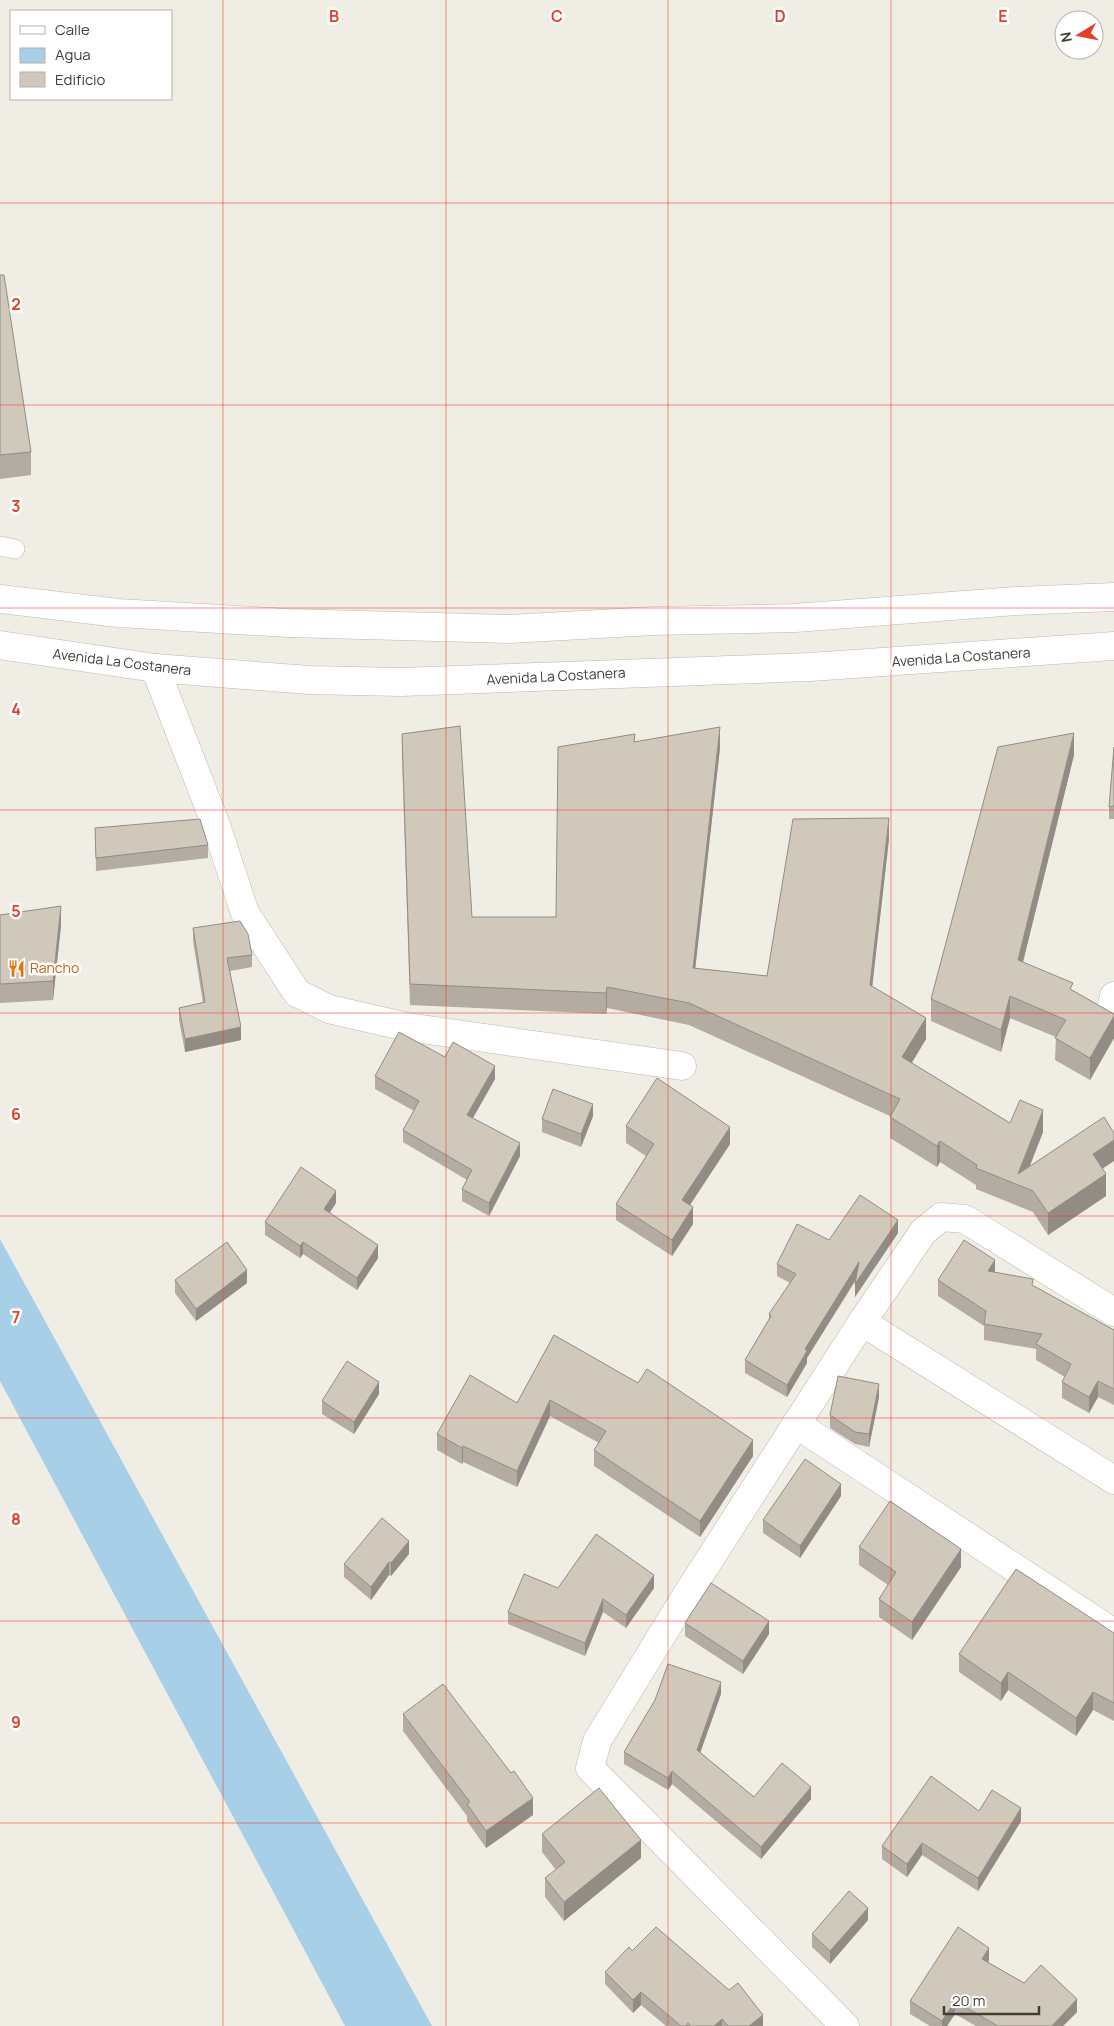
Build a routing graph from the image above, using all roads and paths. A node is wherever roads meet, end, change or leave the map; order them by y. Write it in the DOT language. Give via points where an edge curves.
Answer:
graph roads {
  1 [pos="1114,597"];
  2 [pos="0,600"];
  3 [pos="0,645"];
  4 [pos="1114,646"];
  5 [pos="154,668"];
  6 [pos="1114,996"];
  7 [pos="1114,1012"];
  8 [pos="682,1066"];
  9 [pos="1114,1312"];
  10 [pos="862,1322"];
  11 [pos="796,1424"];
  12 [pos="1114,1480"];
  13 [pos="1114,1633"];
  14 [pos="845,2026"];
  1 -- 2 [label="street" via="795,618 510,629 406,628 188,617"];
  3 -- 5 [label="street, Avenida La Costanera"];
  4 -- 5 [label="street, Avenida La Costanera" via="810,667 401,682 309,680"];
  5 -- 8 [label="street" via="216,825 245,913 297,993 329,1009 407,1027"];
  6 -- 7 [label="street" via="1111,1010"];
  9 -- 10 [label="street" via="966,1219 940,1217 923,1232"];
  10 -- 11 [label="street"];
  10 -- 12 [label="street"];
  11 -- 13 [label="street"];
  11 -- 14 [label="street" via="597,1741 590,1768"];
}
